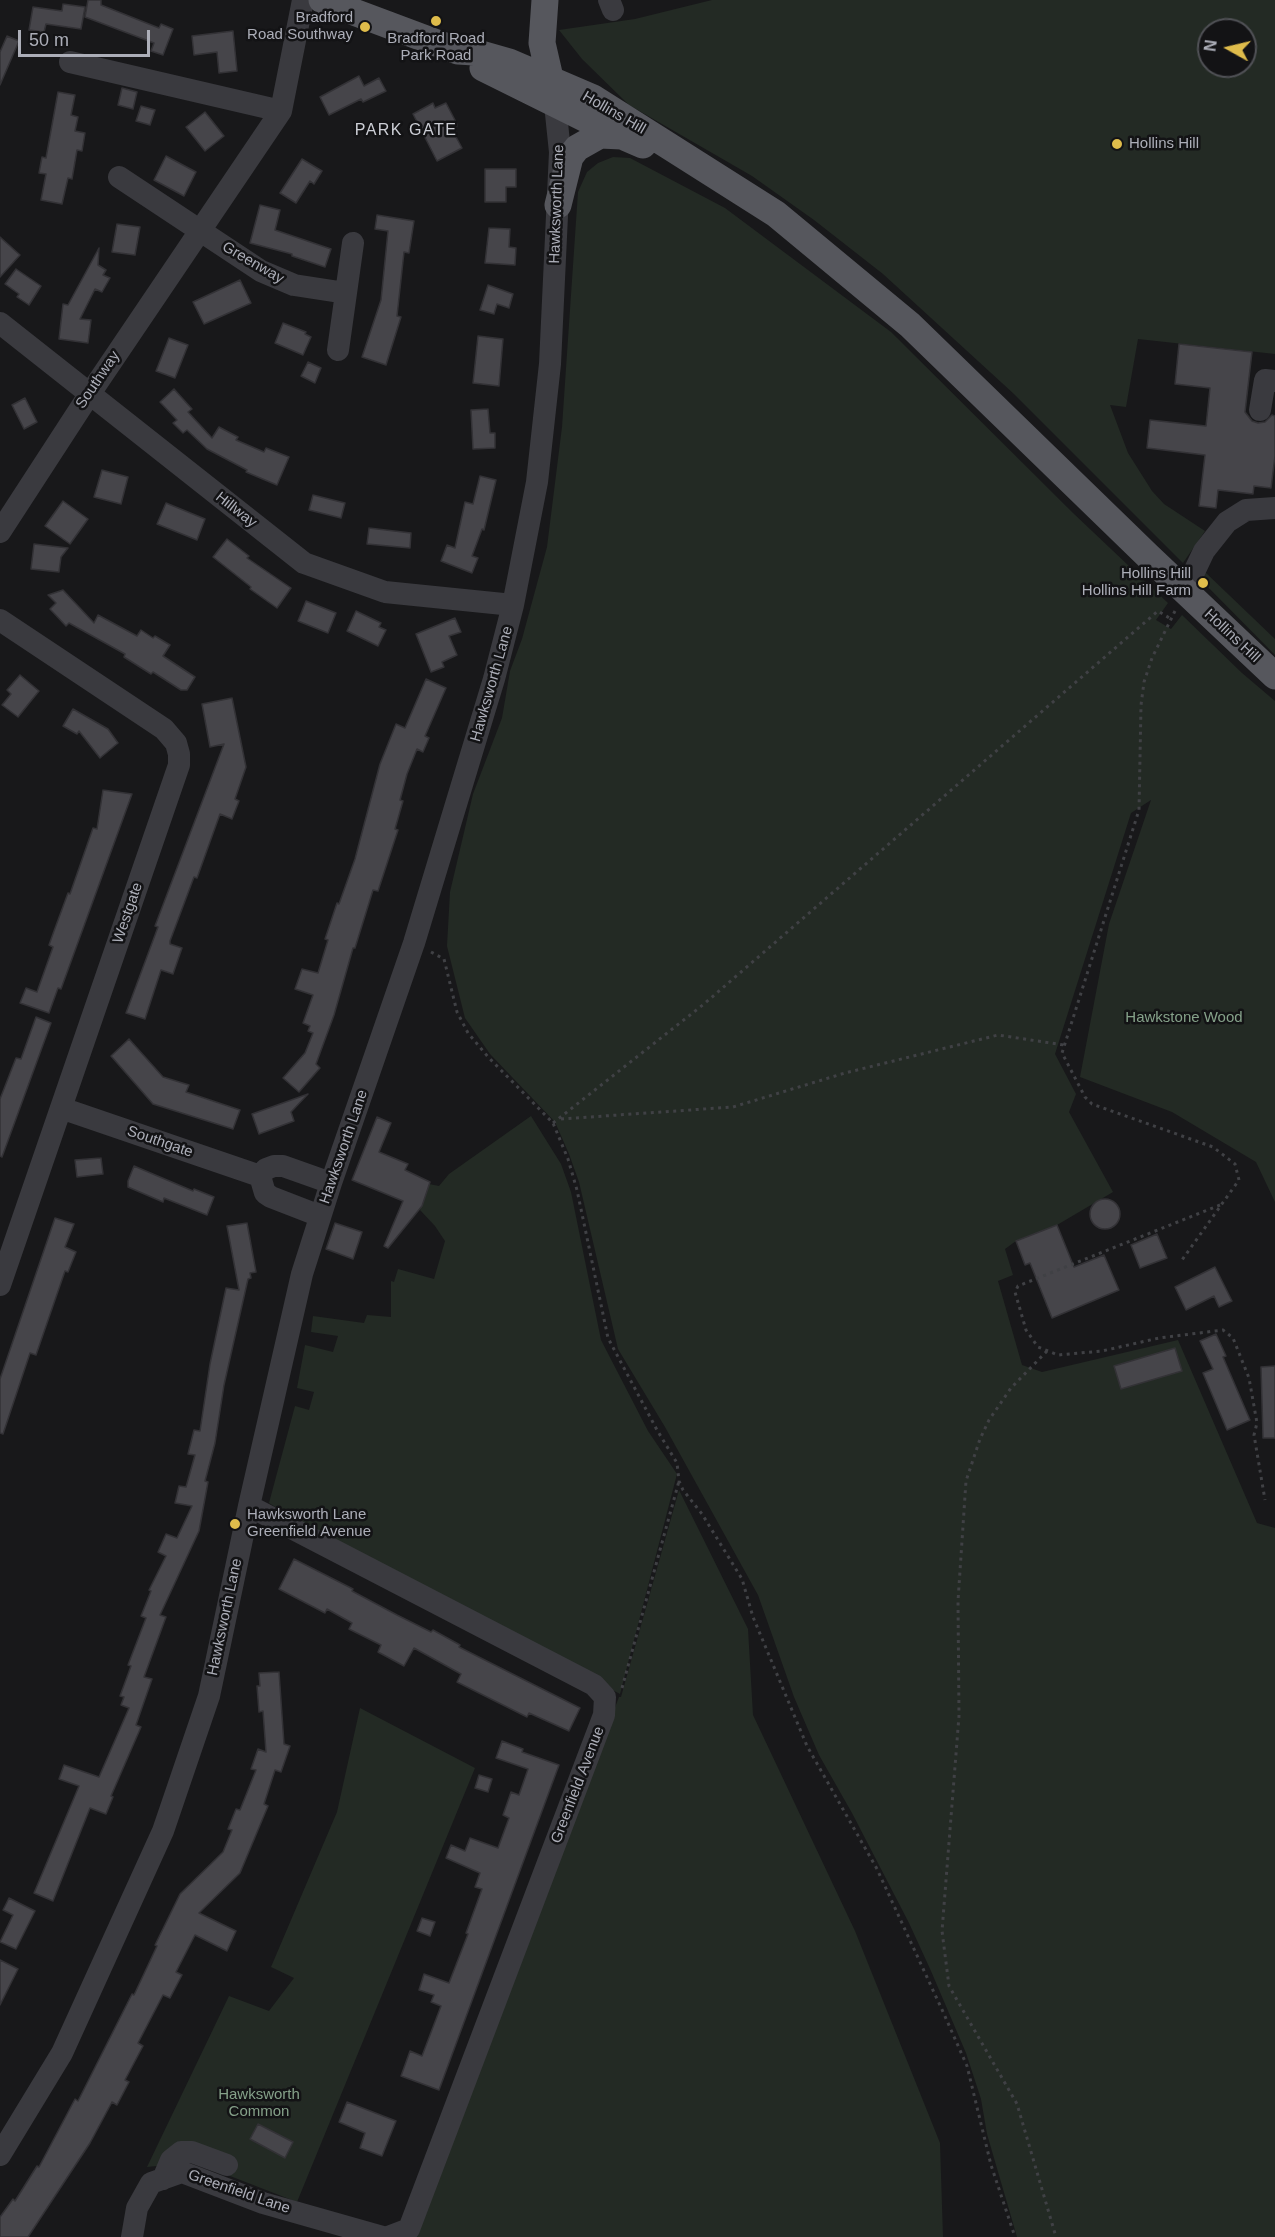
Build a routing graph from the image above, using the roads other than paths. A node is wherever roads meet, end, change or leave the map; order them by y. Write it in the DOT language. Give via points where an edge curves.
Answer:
graph roads {
  1 [pos="303,0"];
  2 [pos="322,0"];
  3 [pos="545,4"];
  4 [pos="458,51"];
  5 [pos="489,56"];
  6 [pos="70,62"];
  7 [pos="553,93"];
  8 [pos="281,111"];
  9 [pos="623,136"];
  10 [pos="673,150"];
  11 [pos="119,177"];
  12 [pos="558,205"];
  13 [pos="199,231"];
  14 [pos="353,243"];
  15 [pos="346,293"];
  16 [pos="0,323"];
  17 [pos="338,350"];
  18 [pos="1275,381"];
  19 [pos="88,395"];
  20 [pos="1260,410"];
  21 [pos="1275,508"];
  22 [pos="0,532"];
  23 [pos="1185,591"];
  24 [pos="513,605"];
  25 [pos="0,620"];
  26 [pos="1275,676"];
  27 [pos="61,1108"];
  28 [pos="260,1176"];
  29 [pos="331,1183"];
  30 [pos="320,1216"];
  31 [pos="0,1285"];
  32 [pos="249,1506"];
  33 [pos="0,2155"];
  34 [pos="227,2165"];
  35 [pos="163,2179"];
  36 [pos="132,2237"];
  37 [pos="383,2237"];
  38 [pos="388,2237"];
  1 -- 8 [label="street, Southway"];
  2 -- 4 [label="main road"];
  3 -- 5 [label="main road" via="525,40"];
  3 -- 7 [label="main road" via="542,44"];
  4 -- 5 [label="main road"];
  4 -- 7 [label="main road" via="476,64"];
  5 -- 7 [label="main road" via="525,68"];
  6 -- 8 [label="street"];
  7 -- 9 [label="main road, Hollins Hill"];
  7 -- 10 [label="main road, Hollins Hill" via="593,98"];
  7 -- 12 [label="street, Hawksworth Lane" via="560,141"];
  8 -- 13 [label="street, Southway"];
  9 -- 10 [label="main road, Hollins Hill" via="643,145"];
  9 -- 12 [label="main road" via="600,135 577,148 570,157"];
  10 -- 23 [label="main road, Hollins Hill" via="776,214 910,325"];
  11 -- 13 [label="street"];
  12 -- 24 [label="street, Hawksworth Lane" via="550,364 539,470"];
  13 -- 15 [label="street, Greenway" via="282,281"];
  13 -- 19 [label="street, Southway"];
  14 -- 15 [label="street"];
  15 -- 17 [label="street"];
  16 -- 19 [label="street, Hillway"];
  18 -- 20 [label="street" via="1264,380"];
  19 -- 22 [label="street, Southway"];
  19 -- 24 [label="street, Hillway" via="304,563 385,592"];
  21 -- 23 [label="street" via="1246,510 1227,522 1204,551"];
  23 -- 26 [label="main road, Hollins Hill"];
  24 -- 29 [label="street, Hawksworth Lane" via="414,943"];
  25 -- 27 [label="street, Westgate" via="164,729 176,743 179,754 179,765"];
  27 -- 28 [label="street, Southgate"];
  27 -- 31 [label="street, Westgate"];
  28 -- 29 [label="street" via="266,1169 283,1166"];
  28 -- 30 [label="street" via="260,1184 271,1197"];
  29 -- 30 [label="street, Hawksworth Lane"];
  30 -- 32 [label="street, Hawksworth Lane" via="302,1274"];
  32 -- 33 [label="street, Hawksworth Lane" via="209,1696 163,1831 62,2053"];
  32 -- 38 [label="street, Greenfield Avenue" via="594,1685 605,1697 604,1715 409,2229"];
  34 -- 35 [label="street" via="181,2152 171,2160"];
  35 -- 36 [label="street" via="151,2183 137,2208"];
  35 -- 37 [label="street, Greenfield Lane" via="182,2172 263,2203"];
}
